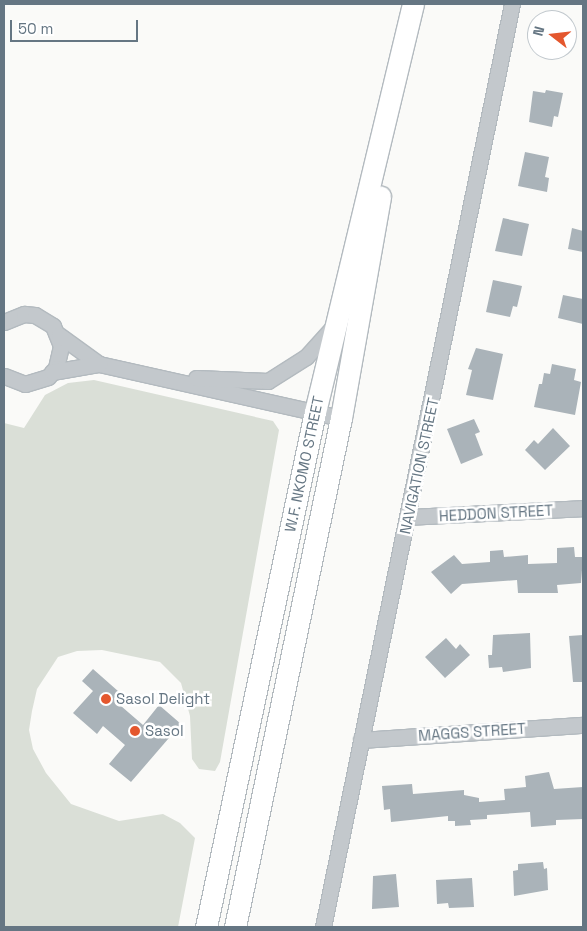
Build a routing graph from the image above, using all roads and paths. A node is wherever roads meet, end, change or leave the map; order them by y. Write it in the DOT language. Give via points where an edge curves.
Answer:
graph roads {
  1 [pos="414,4"];
  2 [pos="512,4"];
  3 [pos="4,322"];
  4 [pos="336,324"];
  5 [pos="59,335"];
  6 [pos="99,364"];
  7 [pos="52,372"];
  8 [pos="133,372"];
  9 [pos="4,376"];
  10 [pos="315,412"];
  11 [pos="341,418"];
  12 [pos="583,508"];
  13 [pos="408,517"];
  14 [pos="583,725"];
  15 [pos="362,740"];
  16 [pos="206,927"];
  17 [pos="235,927"];
  18 [pos="323,927"];
  1 -- 4 [label="main road, W.F. NKOMO STREET"];
  1 -- 11 [label="main road, W.F. NKOMO STREET"];
  2 -- 13 [label="street, NAVIGATION STREET"];
  3 -- 5 [label="street" via="24,314 35,315 53,326"];
  4 -- 8 [label="street" via="306,357 268,381"];
  4 -- 10 [label="main road, W.F. NKOMO STREET"];
  5 -- 6 [label="street"];
  5 -- 7 [label="street" via="61,357"];
  6 -- 7 [label="street"];
  6 -- 8 [label="street"];
  7 -- 9 [label="street" via="36,383 25,384"];
  8 -- 10 [label="street"];
  10 -- 11 [label="street"];
  10 -- 16 [label="main road, W.F. NKOMO STREET"];
  11 -- 17 [label="main road, W.F. NKOMO STREET"];
  12 -- 13 [label="street, HEDDON STREET"];
  13 -- 15 [label="street, NAVIGATION STREET"];
  14 -- 15 [label="street, MAGGS STREET"];
  15 -- 18 [label="street, NAVIGATION STREET"];
}
